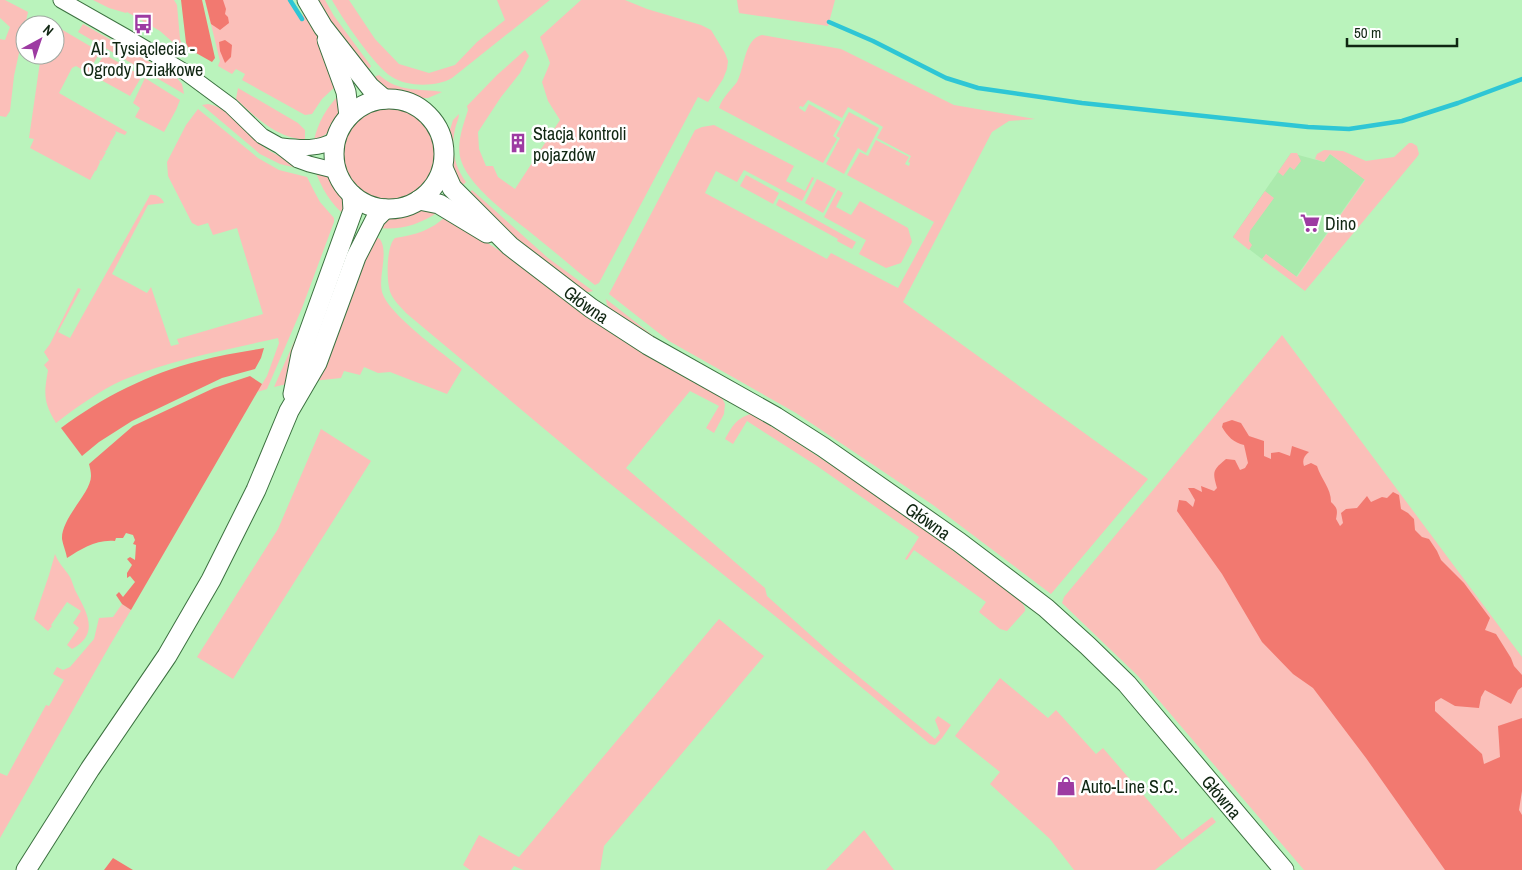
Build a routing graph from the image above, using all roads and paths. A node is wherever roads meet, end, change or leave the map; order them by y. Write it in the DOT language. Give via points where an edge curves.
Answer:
graph roads {
  1 [pos="61,0"];
  2 [pos="307,0"];
  3 [pos="323,27"];
  4 [pos="384,99"];
  5 [pos="349,116"];
  6 [pos="336,139"];
  7 [pos="280,146"];
  8 [pos="443,168"];
  9 [pos="336,171"];
  10 [pos="352,195"];
  11 [pos="419,200"];
  12 [pos="385,209"];
  13 [pos="510,246"];
  14 [pos="289,412"];
  15 [pos="26,870"];
  16 [pos="1284,870"];
  1 -- 7 [label="street" via="185,72 230,106 262,136"];
  2 -- 3 [label="main road"];
  3 -- 4 [label="main road" via="370,87"];
  3 -- 5 [label="main road" via="346,92"];
  4 -- 5 [label="main road" via="365,104"];
  4 -- 8 [label="main road" via="408,102 428,114 441,133"];
  5 -- 6 [label="main road"];
  6 -- 7 [label="street" via="310,148"];
  6 -- 9 [label="main road"];
  7 -- 9 [label="street" via="298,160"];
  8 -- 11 [label="main road" via="434,186"];
  8 -- 13 [label="main road, Główna" via="452,188"];
  9 -- 10 [label="main road"];
  10 -- 12 [label="main road"];
  10 -- 14 [label="main road" via="353,210 301,354"];
  11 -- 12 [label="main road" via="401,208"];
  11 -- 13 [label="main road, Główna" via="439,204"];
  12 -- 14 [label="main road" via="376,218 356,257 317,363"];
  13 -- 16 [label="main road, Główna" via="608,320 776,417 847,463 1035,600 1127,684"];
  14 -- 15 [label="main road" via="256,490 189,619"];
}
